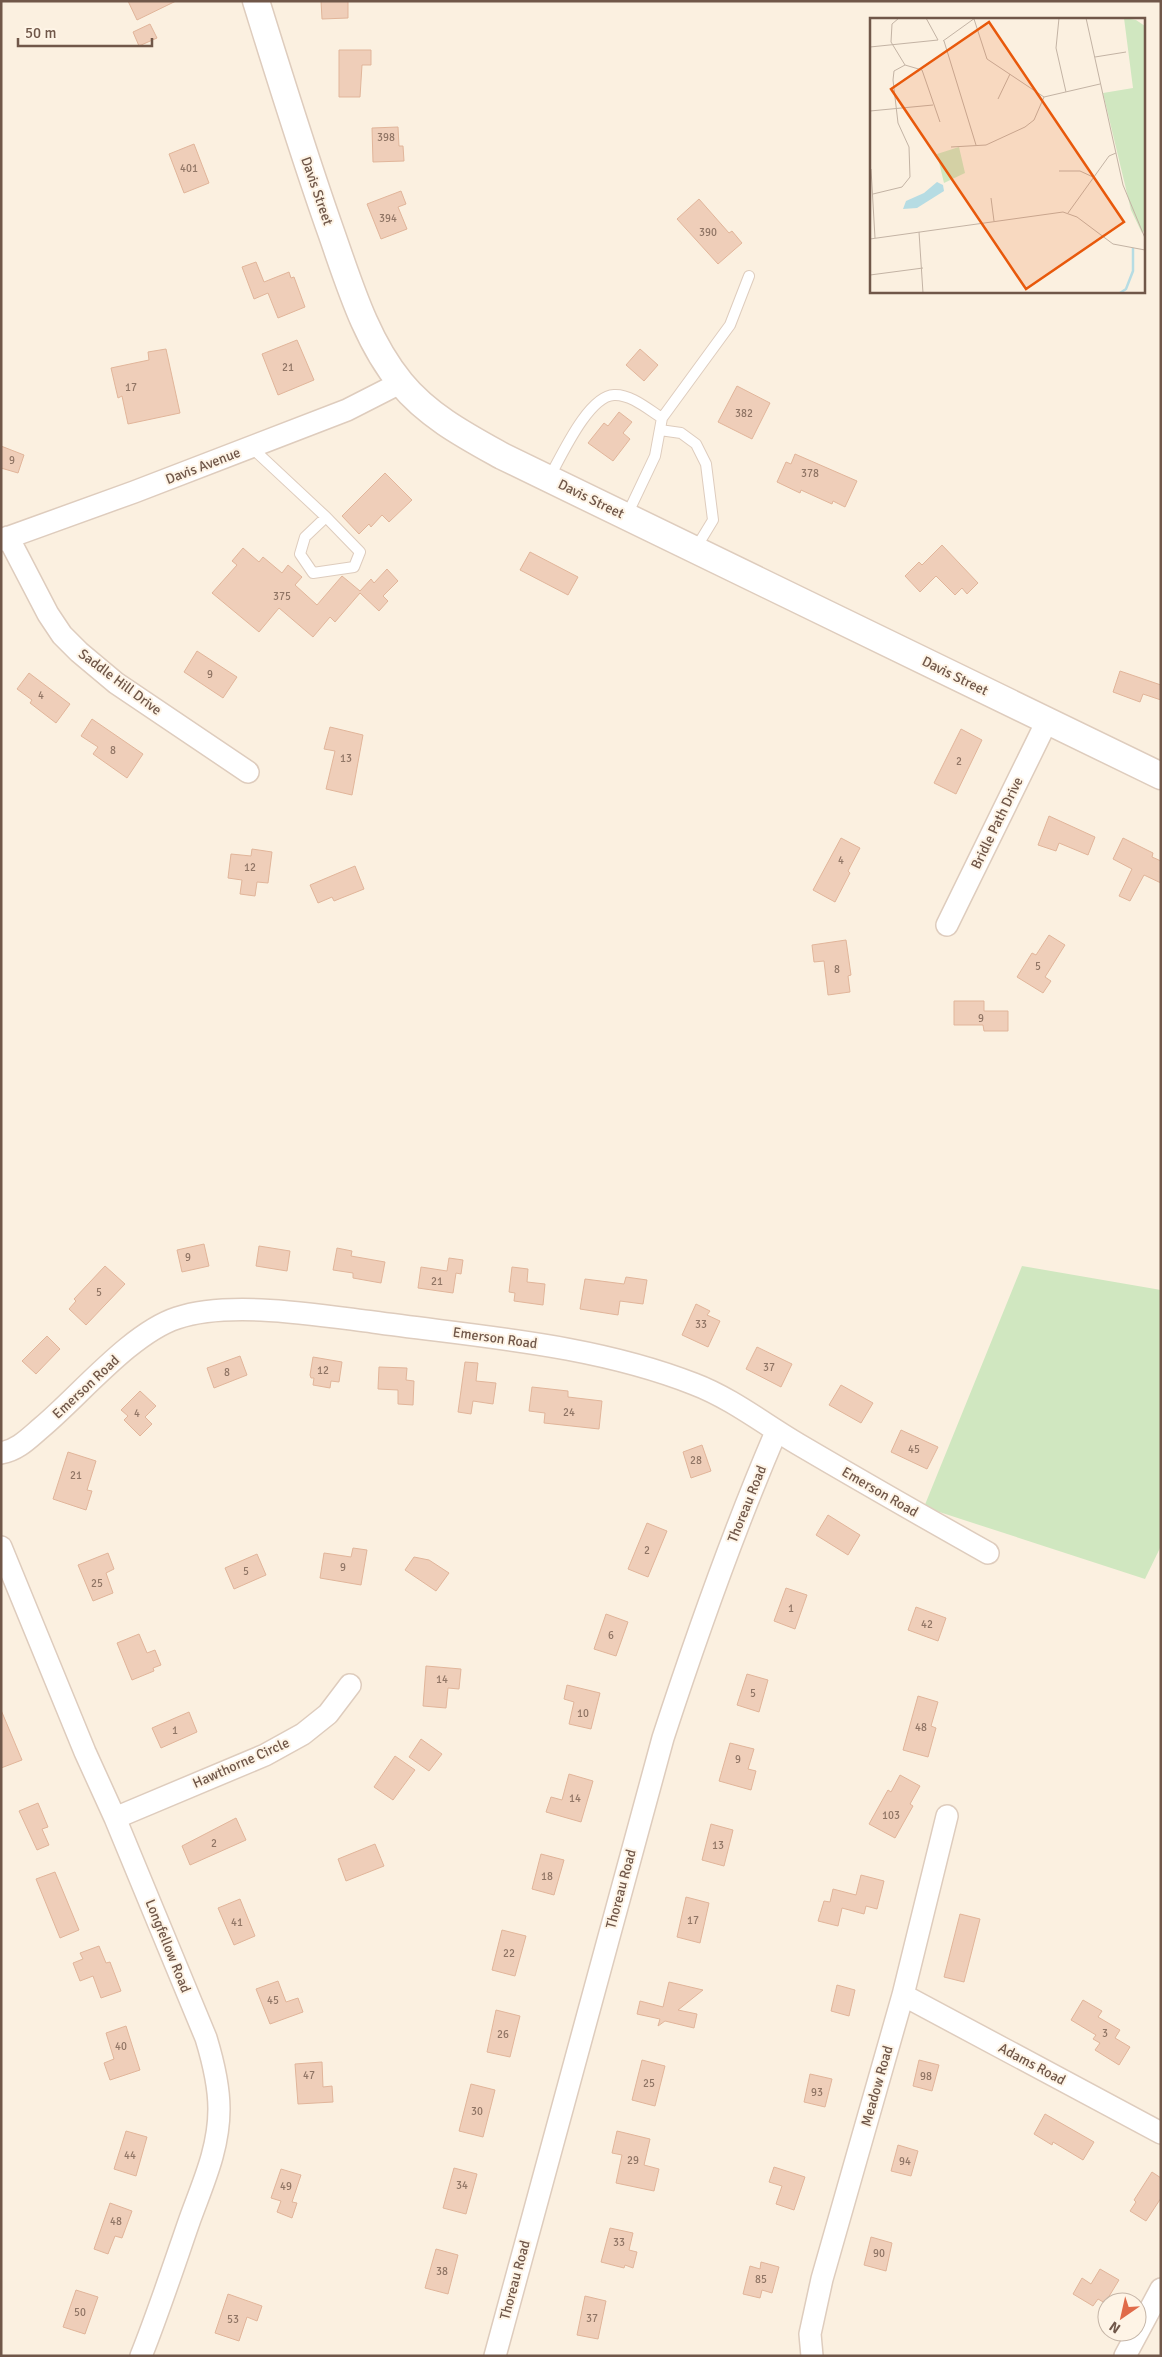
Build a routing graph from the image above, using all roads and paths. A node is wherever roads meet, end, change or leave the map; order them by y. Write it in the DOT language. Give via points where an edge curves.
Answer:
graph roads {
  1 [pos="256,1"];
  2 [pos="748,276"];
  3 [pos="400,383"];
  4 [pos="662,418"];
  5 [pos="660,430"];
  6 [pos="251,447"];
  7 [pos="548,478"];
  8 [pos="627,516"];
  9 [pos="326,517"];
  10 [pos="5,538"];
  11 [pos="695,550"];
  12 [pos="1047,721"];
  13 [pos="248,772"];
  14 [pos="1161,776"];
  15 [pos="947,925"];
  16 [pos="776,1432"];
  17 [pos="1,1454"];
  18 [pos="1,1547"];
  19 [pos="988,1553"];
  20 [pos="350,1685"];
  21 [pos="947,1816"];
  22 [pos="115,1818"];
  23 [pos="902,1995"];
  24 [pos="1161,2133"];
  25 [pos="1161,2288"];
  26 [pos="140,2356"];
  27 [pos="495,2356"];
  28 [pos="812,2356"];
  29 [pos="1125,2356"];
  1 -- 3 [label="street, Davis Street" via="311,176 351,288 373,338"];
  2 -- 4 [label="lane" via="730,325"];
  3 -- 6 [label="street, Davis Avenue" via="347,410"];
  3 -- 7 [label="street, Davis Street" via="426,408 459,431"];
  4 -- 5 [label="lane"];
  4 -- 7 [label="lane" via="629,398 614,394 600,399 585,417"];
  5 -- 8 [label="lane" via="655,456"];
  5 -- 11 [label="lane" via="681,433 696,444 706,464 713,520"];
  6 -- 9 [label="lane"];
  6 -- 10 [label="street, Davis Avenue"];
  7 -- 8 [label="street, Davis Street"];
  8 -- 11 [label="street, Davis Street"];
  9 -- 9 [label="lane" via="360,552 354,566 313,573 300,554 305,537"];
  10 -- 13 [label="street, Saddle Hill Drive" via="48,614 79,652 116,683"];
  11 -- 12 [label="street, Davis Street"];
  12 -- 14 [label="street, Davis Street"];
  12 -- 15 [label="street, Bridle Path Drive"];
  16 -- 17 [label="street, Emerson Road" via="695,1384 598,1356 544,1345 314,1314 224,1310 176,1318 157,1328 122,1353 16,1448"];
  16 -- 19 [label="street, Emerson Road"];
  16 -- 27 [label="street, Thoreau Road" via="741,1516 663,1738"];
  18 -- 22 [label="street, Longfellow Road"];
  20 -- 22 [label="street, Hawthorne Circle" via="328,1714 303,1734 265,1755"];
  21 -- 23 [label="street, Meadow Road"];
  22 -- 26 [label="street, Longfellow Road" via="206,2038 216,2072 219,2109 209,2171"];
  23 -- 24 [label="street, Adams Road"];
  23 -- 28 [label="street, Meadow Road" via="822,2279 810,2334"];
  25 -- 29 [label="street"];
}
